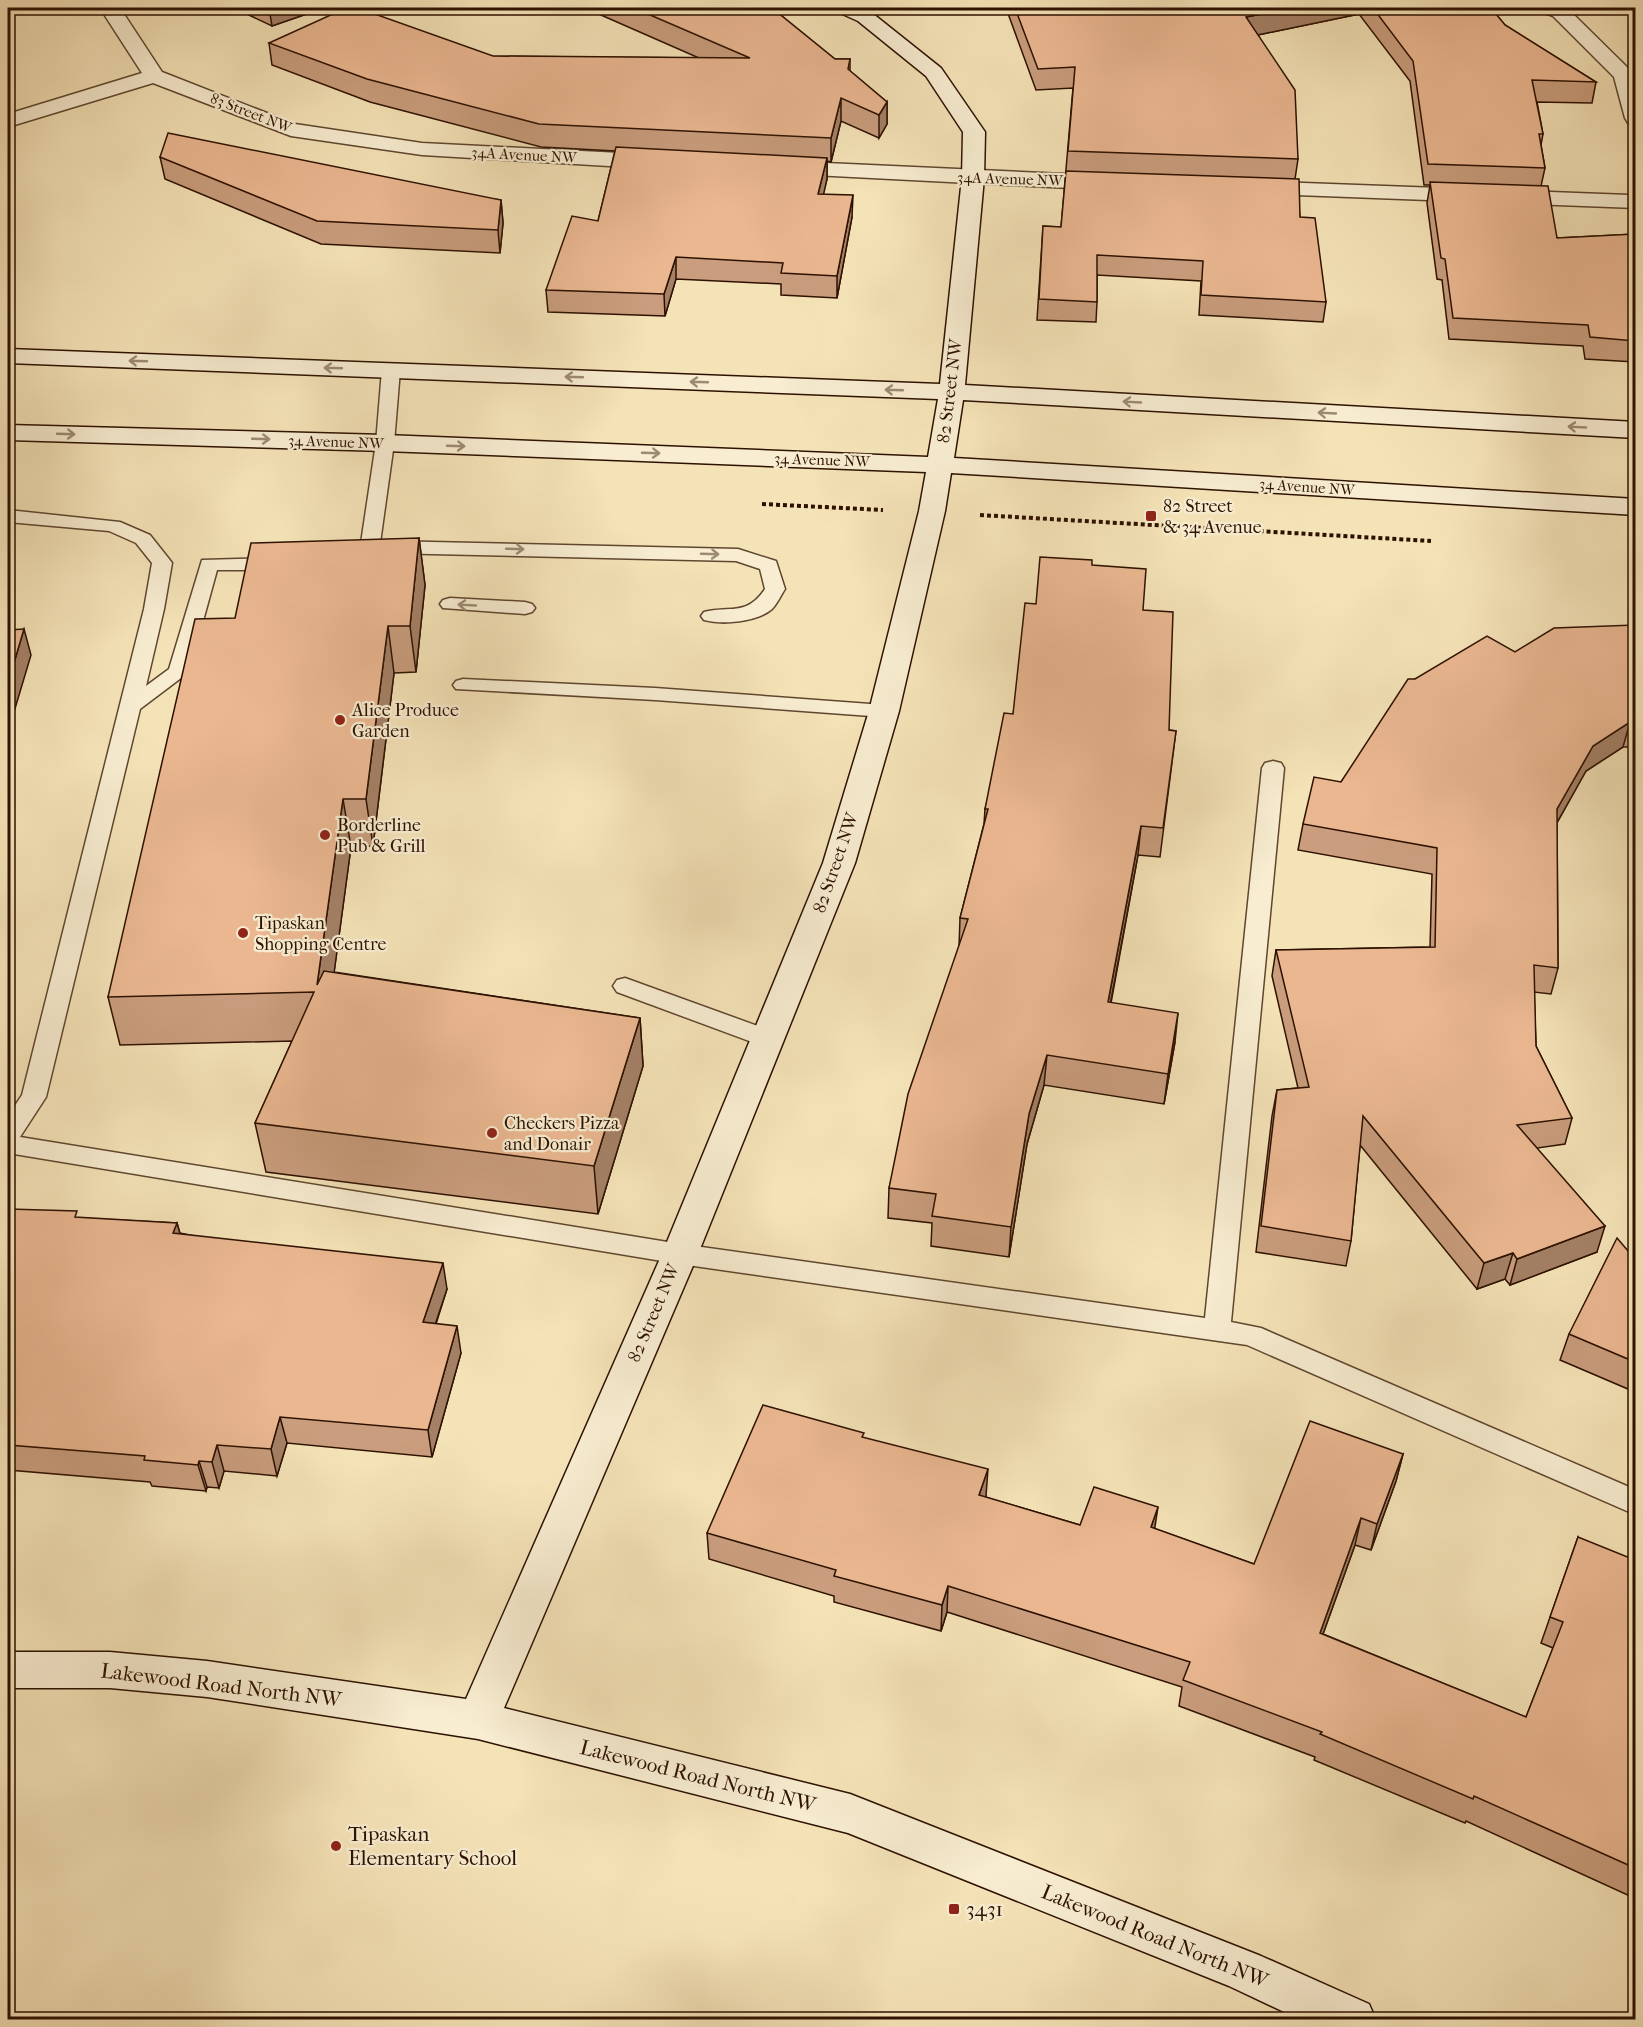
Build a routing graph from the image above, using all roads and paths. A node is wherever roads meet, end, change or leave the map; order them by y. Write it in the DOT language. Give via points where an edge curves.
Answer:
graph roads {
  1 [pos="110,8"];
  2 [pos="845,8"];
  3 [pos="1550,8"];
  4 [pos="154,76"];
  5 [pos="1635,117"];
  6 [pos="8,121"];
  7 [pos="422,149"];
  8 [pos="686,163"];
  9 [pos="758,166"];
  10 [pos="973,178"];
  11 [pos="1126,183"];
  12 [pos="1233,187"];
  13 [pos="1634,201"];
  14 [pos="8,356"];
  15 [pos="392,370"];
  16 [pos="952,392"];
  17 [pos="1635,430"];
  18 [pos="8,432"];
  19 [pos="385,443"];
  20 [pos="940,465"];
  21 [pos="757,504"];
  22 [pos="1635,507"];
  23 [pos="932,511"];
  24 [pos="8,516"];
  25 [pos="1432,541"];
  26 [pos="370,546"];
  27 [pos="327,563"];
  28 [pos="291,564"];
  29 [pos="450,604"];
  30 [pos="525,608"];
  31 [pos="711,616"];
  32 [pos="463,685"];
  33 [pos="130,706"];
  34 [pos="884,711"];
  35 [pos="1273,768"];
  36 [pos="625,986"];
  37 [pos="768,1039"];
  38 [pos="8,1134"];
  39 [pos="8,1144"];
  40 [pos="680,1254"];
  41 [pos="1217,1330"];
  42 [pos="1635,1503"];
  43 [pos="8,1670"];
  44 [pos="478,1720"];
  45 [pos="1353,2019"];
  1 -- 4 [label="street"];
  2 -- 10 [label="street, 82 Street NW" via="865,17 934,72 974,132"];
  3 -- 5 [label="street" via="1560,12 1624,75"];
  4 -- 6 [label="street"];
  4 -- 7 [label="street, 83 Street NW" via="291,130"];
  7 -- 8 [label="street, 34A Avenue NW"];
  9 -- 10 [label="street, 34A Avenue NW"];
  10 -- 11 [label="street, 34A Avenue NW"];
  10 -- 16 [label="street, 82 Street NW"];
  12 -- 13 [label="street"];
  15 -- 14 [label="street, one-way"];
  16 -- 15 [label="street, one-way"];
  15 -- 19 [label="lane"];
  17 -- 16 [label="street, one-way"];
  16 -- 20 [label="street, 82 Street NW"];
  18 -- 19 [label="street, 34 Avenue NW, one-way"];
  19 -- 20 [label="street, 34 Avenue NW, one-way"];
  19 -- 26 [label="lane"];
  20 -- 22 [label="street, 34 Avenue NW"];
  20 -- 23 [label="street, 82 Street NW"];
  21 -- 23 [label="path"];
  23 -- 25 [label="path"];
  23 -- 34 [label="street, 82 Street NW"];
  24 -- 33 [label="lane" via="113,526 143,539 162,563"];
  26 -- 27 [label="lane" via="339,563"];
  26 -- 31 [label="lane, one-way" via="738,555 769,565 775,589 764,605 735,617"];
  28 -- 33 [label="lane" via="209,564 179,672"];
  30 -- 29 [label="lane, one-way"];
  32 -- 34 [label="lane"];
  33 -- 38 [label="lane" via="34,1097"];
  34 -- 37 [label="street, 82 Street NW" via="839,863"];
  35 -- 41 [label="lane"];
  36 -- 37 [label="lane"];
  37 -- 40 [label="street, 82 Street NW"];
  39 -- 40 [label="lane"];
  40 -- 41 [label="lane"];
  40 -- 44 [label="street, 82 Street NW"];
  41 -- 42 [label="lane" via="1251,1335"];
  43 -- 44 [label="street, Lakewood Road North NW" via="110,1670 207,1679"];
  44 -- 45 [label="street, Lakewood Road North NW" via="850,1814 1245,1971"];
}
